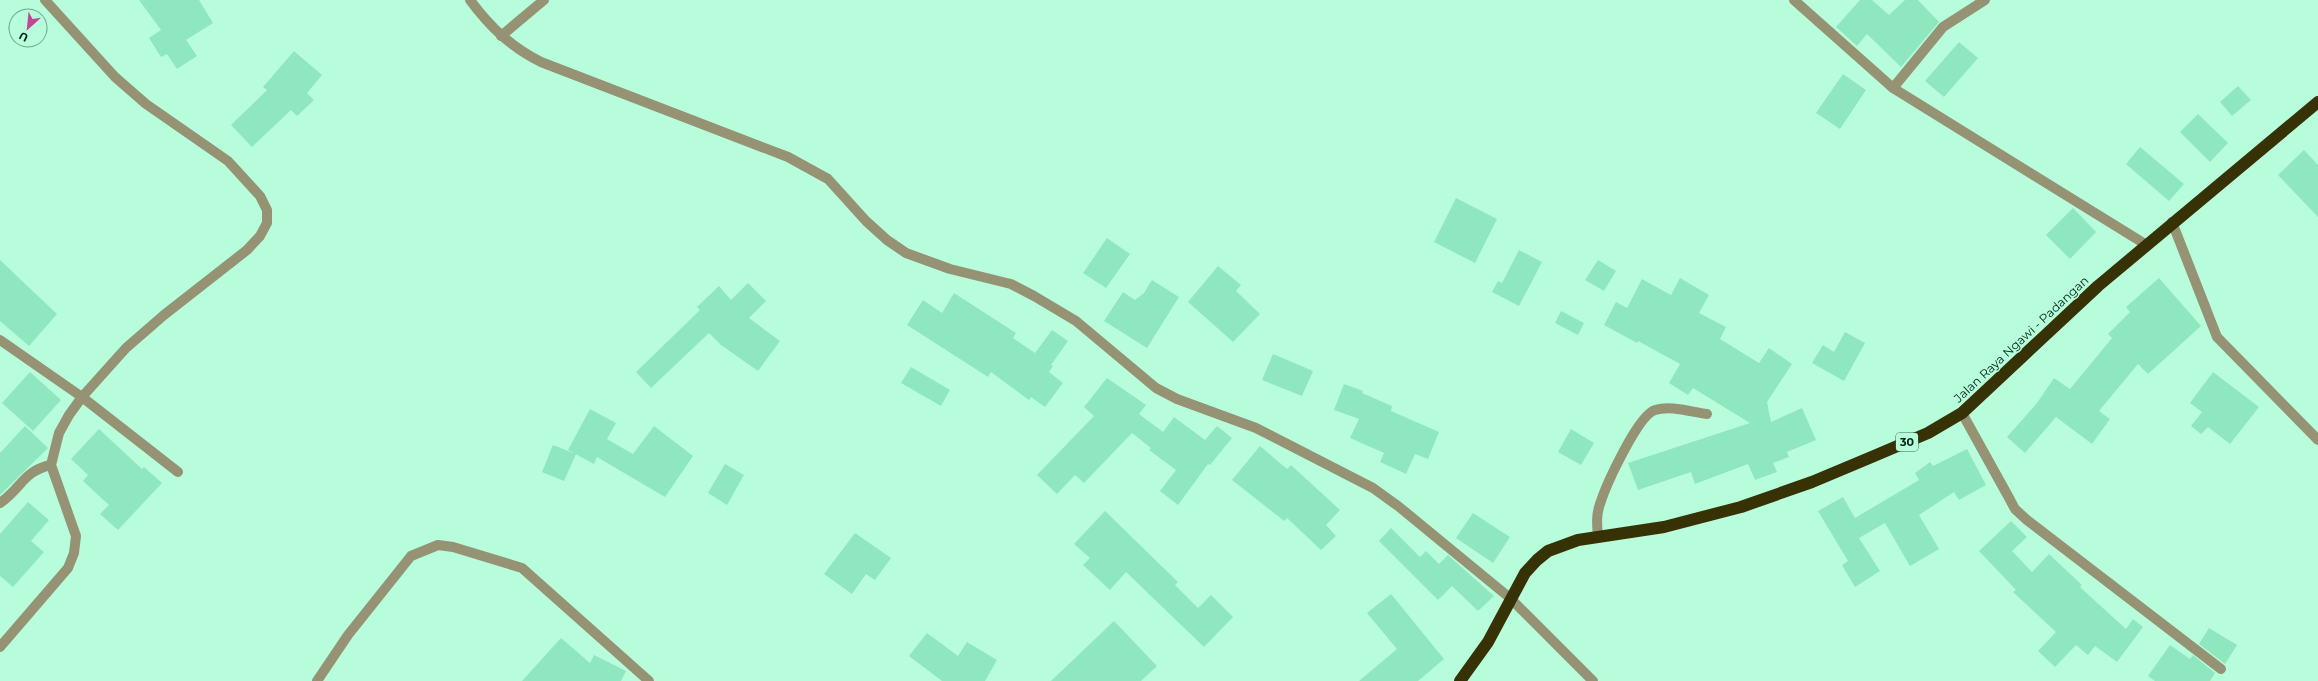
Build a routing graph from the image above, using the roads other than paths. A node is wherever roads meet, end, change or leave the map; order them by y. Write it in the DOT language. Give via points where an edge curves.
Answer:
graph roads {
  1 [pos="45,0"];
  2 [pos="470,0"];
  3 [pos="544,0"];
  4 [pos="1794,0"];
  5 [pos="1985,0"];
  6 [pos="501,36"];
  7 [pos="1893,88"];
  8 [pos="2318,102"];
  9 [pos="2172,222"];
  10 [pos="2145,244"];
  11 [pos="0,340"];
  12 [pos="82,397"];
  13 [pos="1962,413"];
  14 [pos="1707,414"];
  15 [pos="2318,440"];
  16 [pos="51,465"];
  17 [pos="178,472"];
  18 [pos="0,503"];
  19 [pos="1598,537"];
  20 [pos="1510,598"];
  21 [pos="0,647"];
  22 [pos="2221,668"];
  23 [pos="317,681"];
  24 [pos="649,681"];
  25 [pos="1460,681"];
  26 [pos="1593,681"];
  1 -- 12 [label="street" via="115,77 146,104 228,160 260,196 267,210 267,223 248,250 143,332"];
  2 -- 6 [label="street"];
  3 -- 6 [label="street"];
  4 -- 7 [label="street"];
  5 -- 7 [label="street" via="1943,26"];
  6 -- 20 [label="street" via="520,52 541,62 808,167 828,179 866,221 906,253 1011,284 1076,321 1156,388 1177,399 1256,428 1372,488 1398,506"];
  7 -- 10 [label="street"];
  8 -- 9 [label="highway, Jalan Raya Ngawi - Padangan / 30"];
  9 -- 10 [label="highway, Jalan Raya Ngawi - Padangan / 30"];
  9 -- 15 [label="street" via="2216,337"];
  10 -- 13 [label="highway, Jalan Raya Ngawi - Padangan / 30"];
  11 -- 12 [label="street"];
  12 -- 16 [label="street" via="59,433"];
  12 -- 17 [label="street"];
  13 -- 19 [label="highway, Jalan Raya Ngawi - Padangan / 30" via="1928,433 1874,456 1812,482 1748,504 1664,526"];
  13 -- 22 [label="street" via="2015,509 2026,520"];
  14 -- 19 [label="street" via="1668,408 1654,410 1643,420 1606,487 1597,520"];
  16 -- 18 [label="street" via="35,470 13,494"];
  16 -- 21 [label="street" via="76,536 74,553 63,574"];
  19 -- 20 [label="highway, Jalan Raya Ngawi - Padangan / 30" via="1578,540 1548,551 1525,573"];
  20 -- 25 [label="highway, Jalan Raya Ngawi - Padangan / 30" via="1488,642"];
  20 -- 26 [label="street"];
  23 -- 24 [label="street" via="348,635 411,556 438,545 522,568"];
}
